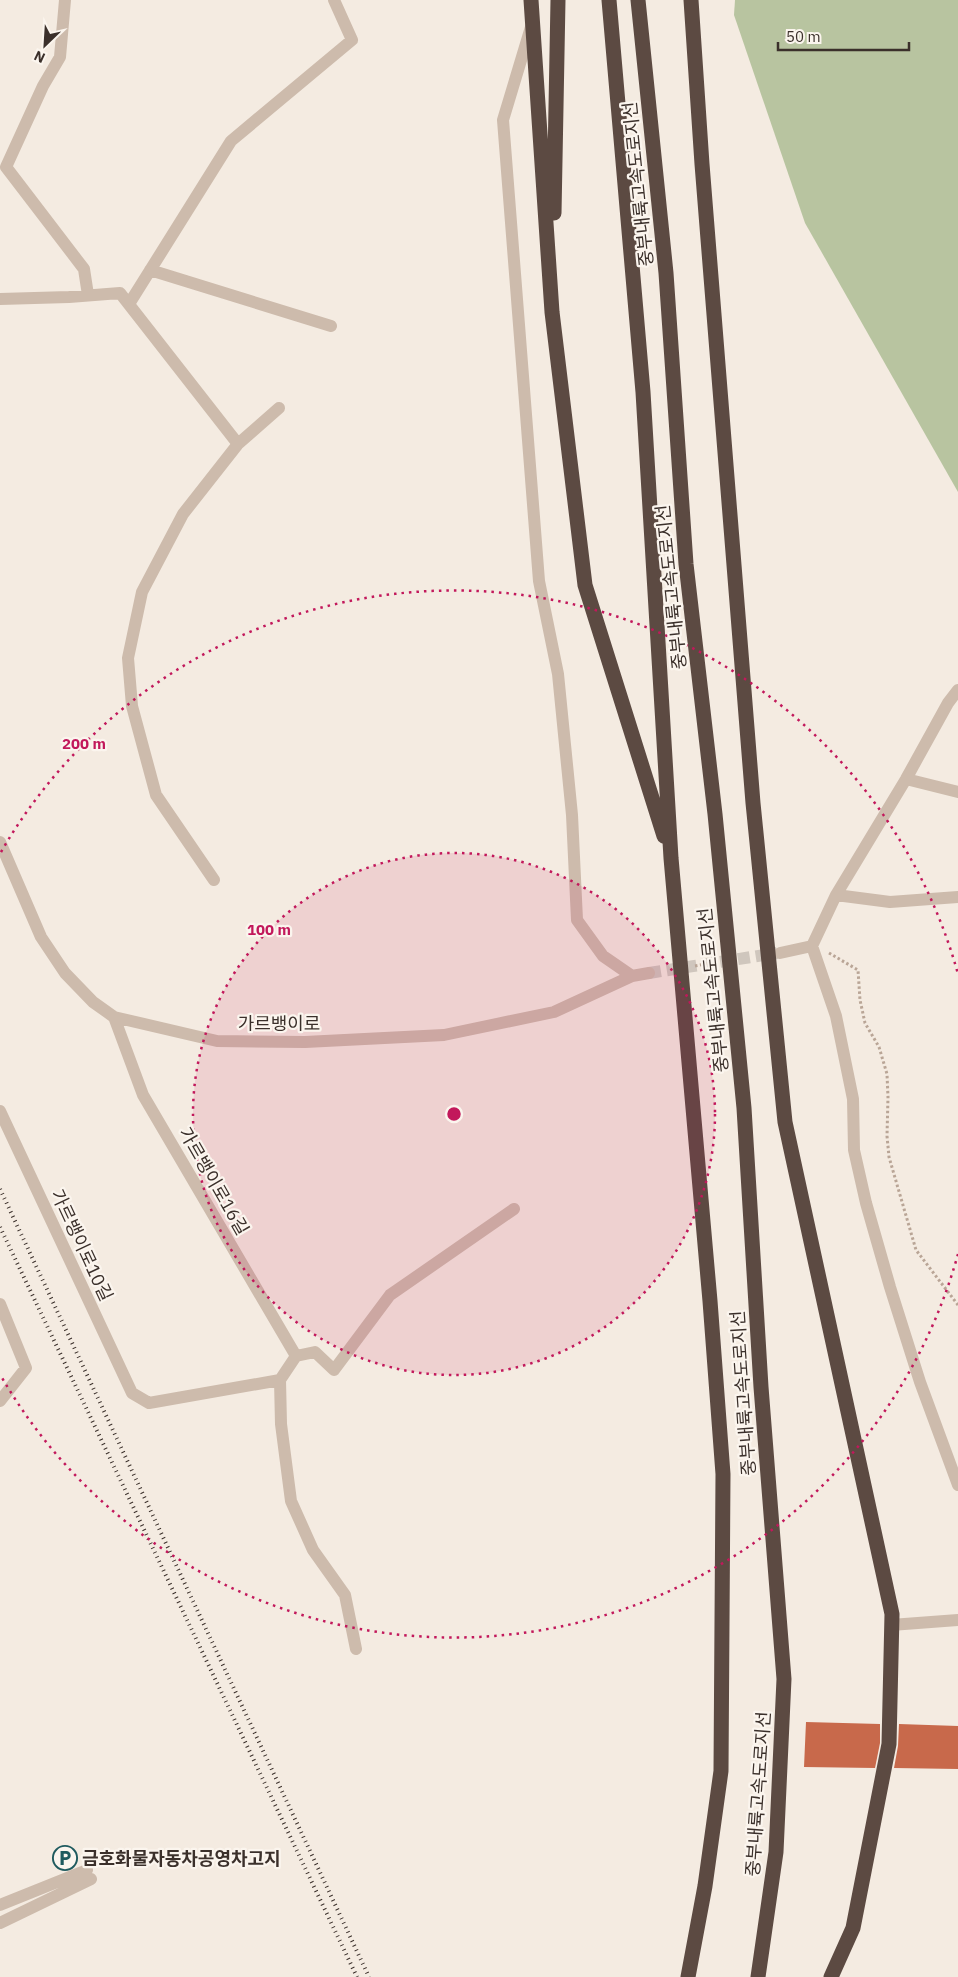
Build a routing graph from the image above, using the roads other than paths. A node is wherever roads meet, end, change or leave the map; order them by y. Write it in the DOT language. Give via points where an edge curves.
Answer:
graph roads {
  1 [pos="65,0"];
  2 [pos="334,0"];
  3 [pos="531,0"];
  4 [pos="558,0"];
  5 [pos="609,0"];
  6 [pos="638,0"];
  7 [pos="691,0"];
  8 [pos="532,23"];
  9 [pos="150,270"];
  10 [pos="88,296"];
  11 [pos="0,299"];
  12 [pos="129,304"];
  13 [pos="552,312"];
  14 [pos="331,326"];
  15 [pos="278,408"];
  16 [pos="238,444"];
  17 [pos="958,690"];
  18 [pos="906,779"];
  19 [pos="958,792"];
  20 [pos="0,842"];
  21 [pos="671,858"];
  22 [pos="214,880"];
  23 [pos="836,895"];
  24 [pos="958,897"];
  25 [pos="812,946"];
  26 [pos="780,953"];
  27 [pos="649,973"];
  28 [pos="632,976"];
  29 [pos="114,1017"];
  30 [pos="0,1111"];
  31 [pos="514,1209"];
  32 [pos="0,1304"];
  33 [pos="296,1356"];
  34 [pos="280,1380"];
  35 [pos="0,1401"];
  36 [pos="958,1485"];
  37 [pos="958,1620"];
  38 [pos="891,1625"];
  39 [pos="356,1649"];
  40 [pos="0,1905"];
  41 [pos="0,1924"];
  42 [pos="688,1977"];
  43 [pos="758,1977"];
  44 [pos="831,1977"];
  1 -- 10 [label="street" via="60,56 6,167 84,269"];
  2 -- 9 [label="street" via="352,40 230,141"];
  3 -- 8 [label="highway"];
  4 -- 13 [label="highway"];
  5 -- 21 [label="highway, 중부내륙고속도로지선" via="643,392"];
  6 -- 43 [label="highway, 중부내륙고속도로지선" via="666,273 686,564 744,1108 761,1387 784,1679 776,1852"];
  7 -- 38 [label="highway" via="753,803 785,1122 892,1614"];
  8 -- 13 [label="highway"];
  8 -- 28 [label="street" via="503,120 539,581 558,674 572,815 577,920 604,956"];
  9 -- 12 [label="street"];
  9 -- 14 [label="street"];
  10 -- 11 [label="street"];
  10 -- 12 [label="street" via="120,293"];
  12 -- 16 [label="street"];
  13 -- 21 [label="highway" via="585,585"];
  15 -- 16 [label="street"];
  16 -- 22 [label="street" via="183,514 142,592 128,658 132,706 156,795"];
  17 -- 18 [label="street"];
  18 -- 19 [label="street"];
  18 -- 23 [label="street"];
  20 -- 29 [label="street, 가르뱅이로" via="41,937 65,973 93,1002"];
  21 -- 42 [label="highway, 중부내륙고속도로지선" via="724,1474 721,1771"];
  23 -- 24 [label="street" via="890,902"];
  23 -- 25 [label="street"];
  25 -- 26 [label="street"];
  25 -- 36 [label="street" via="836,1016 853,1099 854,1150 866,1203 920,1382"];
  27 -- 28 [label="street, 가르뱅이로"];
  28 -- 29 [label="street, 가르뱅이로" via="554,1012 444,1035 305,1042 216,1041"];
  29 -- 33 [label="street, 가르뱅이로16길" via="144,1095"];
  30 -- 34 [label="street, 가르뱅이로10길" via="132,1393 149,1403"];
  31 -- 33 [label="street" via="390,1295 334,1370 315,1352"];
  32 -- 35 [label="street" via="26,1368"];
  33 -- 34 [label="street"];
  34 -- 39 [label="street" via="281,1424 291,1501 313,1550 345,1595"];
  37 -- 38 [label="street"];
  38 -- 44 [label="highway" via="889,1744 853,1928"];
  40 -- 41 [label="street" via="89,1875"];
}
